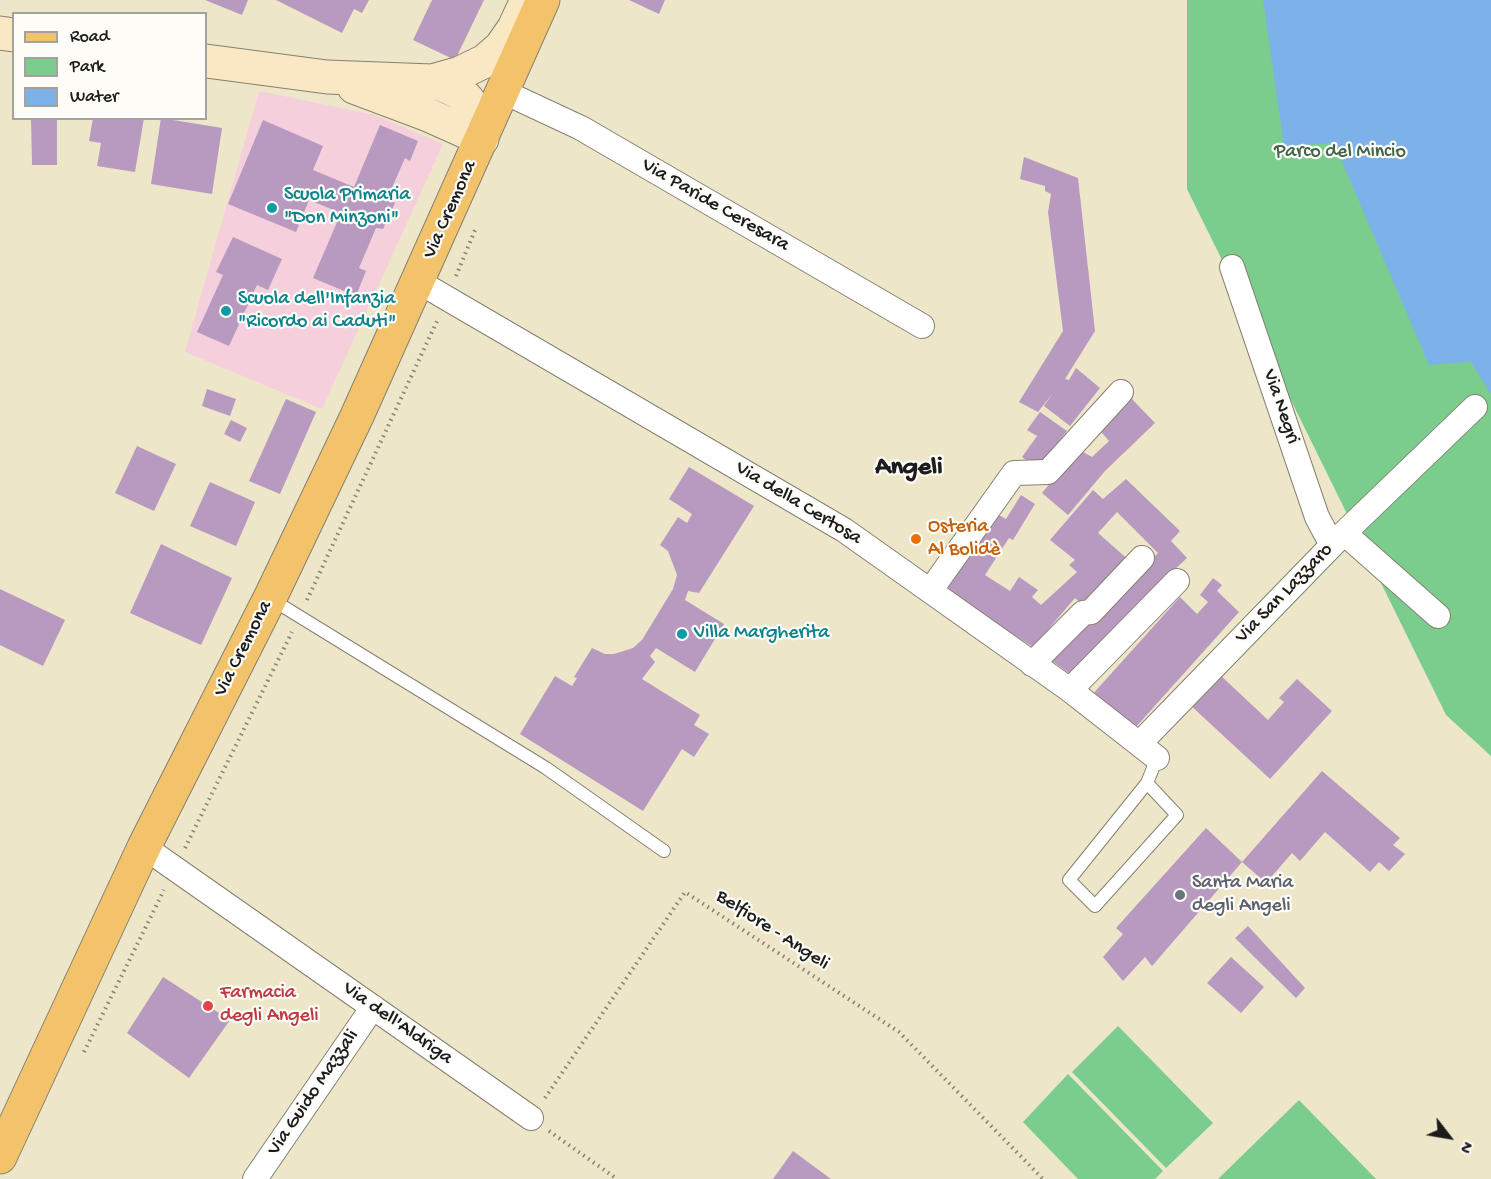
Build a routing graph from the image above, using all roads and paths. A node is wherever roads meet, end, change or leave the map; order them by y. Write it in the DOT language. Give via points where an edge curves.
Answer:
graph roads {
  1 [pos="527,0"];
  2 [pos="543,0"];
  3 [pos="207,61"];
  4 [pos="327,77"];
  5 [pos="432,81"];
  6 [pos="504,92"];
  7 [pos="482,139"];
  8 [pos="1232,267"];
  9 [pos="419,282"];
  10 [pos="922,326"];
  11 [pos="1121,392"];
  12 [pos="1475,407"];
  13 [pos="1338,539"];
  14 [pos="1142,558"];
  15 [pos="1177,581"];
  16 [pos="930,591"];
  17 [pos="270,598"];
  18 [pos="1438,616"];
  19 [pos="1032,664"];
  20 [pos="1070,690"];
  21 [pos="1148,751"];
  22 [pos="1146,783"];
  23 [pos="144,847"];
  24 [pos="664,851"];
  25 [pos="373,1006"];
  26 [pos="531,1118"];
  27 [pos="0,1157"];
  28 [pos="255,1179"];
  29 [pos="617,1179"];
  30 [pos="1043,1179"];
  1 -- 5 [label="main road" via="501,47 476,65"];
  2 -- 6 [label="main road, Via Cremona"];
  3 -- 4 [label="main road"];
  4 -- 5 [label="main road"];
  4 -- 7 [label="main road"];
  5 -- 7 [label="main road" via="463,93 473,106"];
  6 -- 7 [label="main road, Via Cremona"];
  6 -- 10 [label="street, Via Paride Ceresara" via="581,128"];
  7 -- 9 [label="main road, Via Cremona"];
  8 -- 13 [label="street, Via Negri" via="1317,517"];
  9 -- 16 [label="street, Via della Certosa" via="844,530"];
  9 -- 17 [label="main road, Via Cremona"];
  11 -- 16 [label="street" via="1048,472 1014,473"];
  12 -- 13 [label="street"];
  13 -- 18 [label="street, Via San Lazzaro"];
  13 -- 21 [label="street, Via San Lazzaro"];
  14 -- 19 [label="street" via="1092,612 1083,613"];
  15 -- 20 [label="street"];
  16 -- 19 [label="street, Via della Certosa"];
  17 -- 23 [label="main road, Via Cremona"];
  17 -- 24 [label="lane" via="546,768"];
  19 -- 20 [label="street, Via della Certosa"];
  20 -- 21 [label="street, Via della Certosa"];
  21 -- 22 [label="lane"];
  22 -- 22 [label="lane" via="1177,814 1095,906 1069,880"];
  23 -- 25 [label="street, Via dell'Aldriga"];
  23 -- 27 [label="main road, Via Cremona"];
  25 -- 26 [label="street, Via dell'Aldriga"];
  25 -- 28 [label="street, Via Guido Mazzali"];
  26 -- 29 [label="path"];
  26 -- 30 [label="path, Belfiore - Angeli" via="685,892 898,1032"];
}
